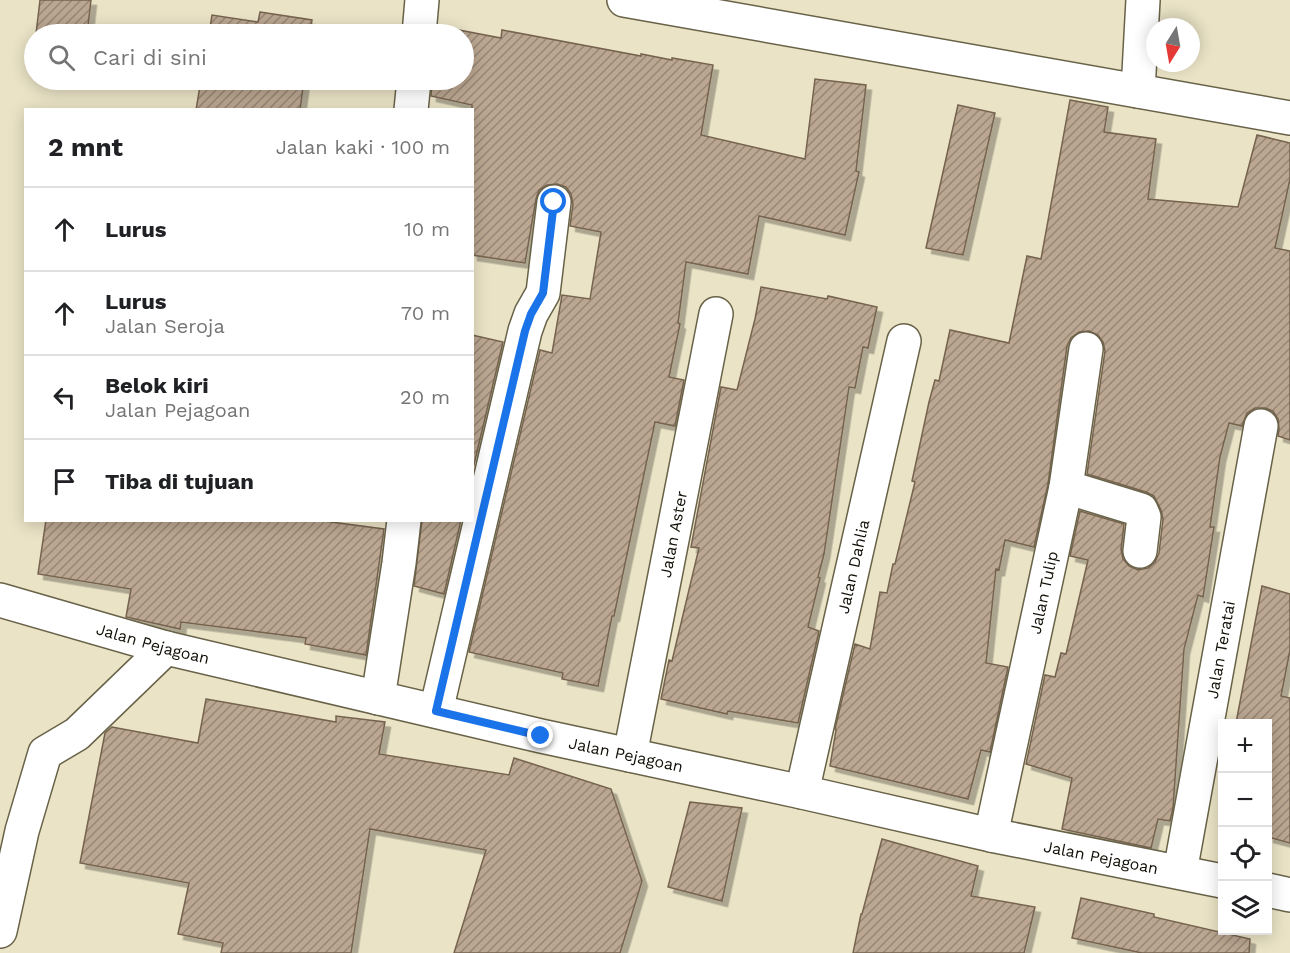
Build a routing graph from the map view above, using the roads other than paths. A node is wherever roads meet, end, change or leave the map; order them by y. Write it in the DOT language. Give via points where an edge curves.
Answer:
graph roads {
  1 [pos="422,0"];
  2 [pos="624,0"];
  3 [pos="1143,0"];
  4 [pos="420,24"];
  5 [pos="413,90"];
  6 [pos="1138,91"];
  7 [pos="411,108"];
  8 [pos="1290,118"];
  9 [pos="554,202"];
  10 [pos="716,314"];
  11 [pos="904,341"];
  12 [pos="1086,349"];
  13 [pos="1261,426"];
  14 [pos="1066,487"];
  15 [pos="404,522"];
  16 [pos="1140,551"];
  17 [pos="0,600"];
  18 [pos="166,648"];
  19 [pos="378,698"];
  20 [pos="436,711"];
  21 [pos="630,755"];
  22 [pos="802,792"];
  23 [pos="991,835"];
  24 [pos="1180,872"];
  25 [pos="1218,880"];
  26 [pos="1272,891"];
  27 [pos="1290,895"];
  28 [pos="0,931"];
  1 -- 4 [label="street"];
  2 -- 6 [label="street"];
  3 -- 6 [label="street"];
  5 -- 7 [label="street"];
  6 -- 8 [label="street"];
  9 -- 20 [label="street" via="543,293 525,331"];
  10 -- 21 [label="street, Jalan Aster"];
  11 -- 22 [label="street, Jalan Dahlia"];
  12 -- 14 [label="street, Jalan Tulip"];
  13 -- 24 [label="street, Jalan Teratai"];
  14 -- 16 [label="street" via="1141,510 1144,517"];
  14 -- 23 [label="street, Jalan Tulip"];
  15 -- 19 [label="street"];
  17 -- 18 [label="street, Jalan Pejagoan"];
  18 -- 19 [label="street, Jalan Pejagoan"];
  18 -- 28 [label="street" via="77,734 45,753 22,831"];
  19 -- 20 [label="street, Jalan Pejagoan"];
  20 -- 21 [label="street, Jalan Pejagoan"];
  21 -- 22 [label="street, Jalan Pejagoan"];
  22 -- 23 [label="street, Jalan Pejagoan"];
  23 -- 24 [label="street, Jalan Pejagoan"];
  24 -- 25 [label="street, Jalan Pejagoan"];
  26 -- 27 [label="street"];
}
